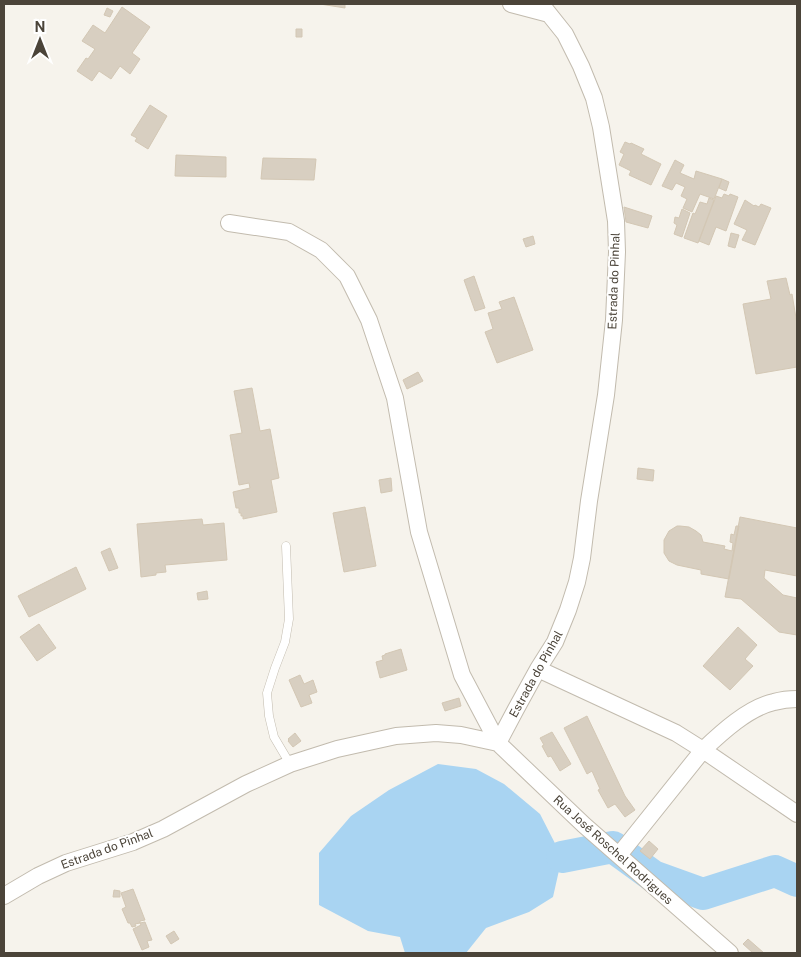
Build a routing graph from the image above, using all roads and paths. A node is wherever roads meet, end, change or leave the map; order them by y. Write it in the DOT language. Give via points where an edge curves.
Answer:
graph roads {
  1 [pos="511,4"];
  2 [pos="545,9"];
  3 [pos="229,223"];
  4 [pos="286,546"];
  5 [pos="538,669"];
  6 [pos="797,699"];
  7 [pos="498,744"];
  8 [pos="703,750"];
  9 [pos="290,764"];
  10 [pos="797,814"];
  11 [pos="618,855"];
  12 [pos="4,896"];
  13 [pos="730,953"];
  1 -- 2 [label="street"];
  2 -- 5 [label="street, Estrada do Pinhal" via="565,34 594,98 602,127 616,221 617,252 606,395 582,558 568,610 555,642"];
  3 -- 7 [label="street" via="289,232 322,250 347,276 369,320 395,398 419,532 462,675"];
  4 -- 9 [label="lane" via="289,619 285,642 267,693 274,737"];
  5 -- 7 [label="street, Estrada do Pinhal"];
  5 -- 8 [label="street"];
  6 -- 8 [label="street" via="756,708"];
  7 -- 9 [label="street, Estrada do Pinhal" via="461,735 396,736"];
  7 -- 11 [label="street, Rua José Roschel Rodrigues"];
  8 -- 10 [label="street"];
  8 -- 11 [label="street"];
  9 -- 12 [label="street, Estrada do Pinhal" via="164,829 66,863"];
  11 -- 13 [label="street, Rua José Roschel Rodrigues"];
}
